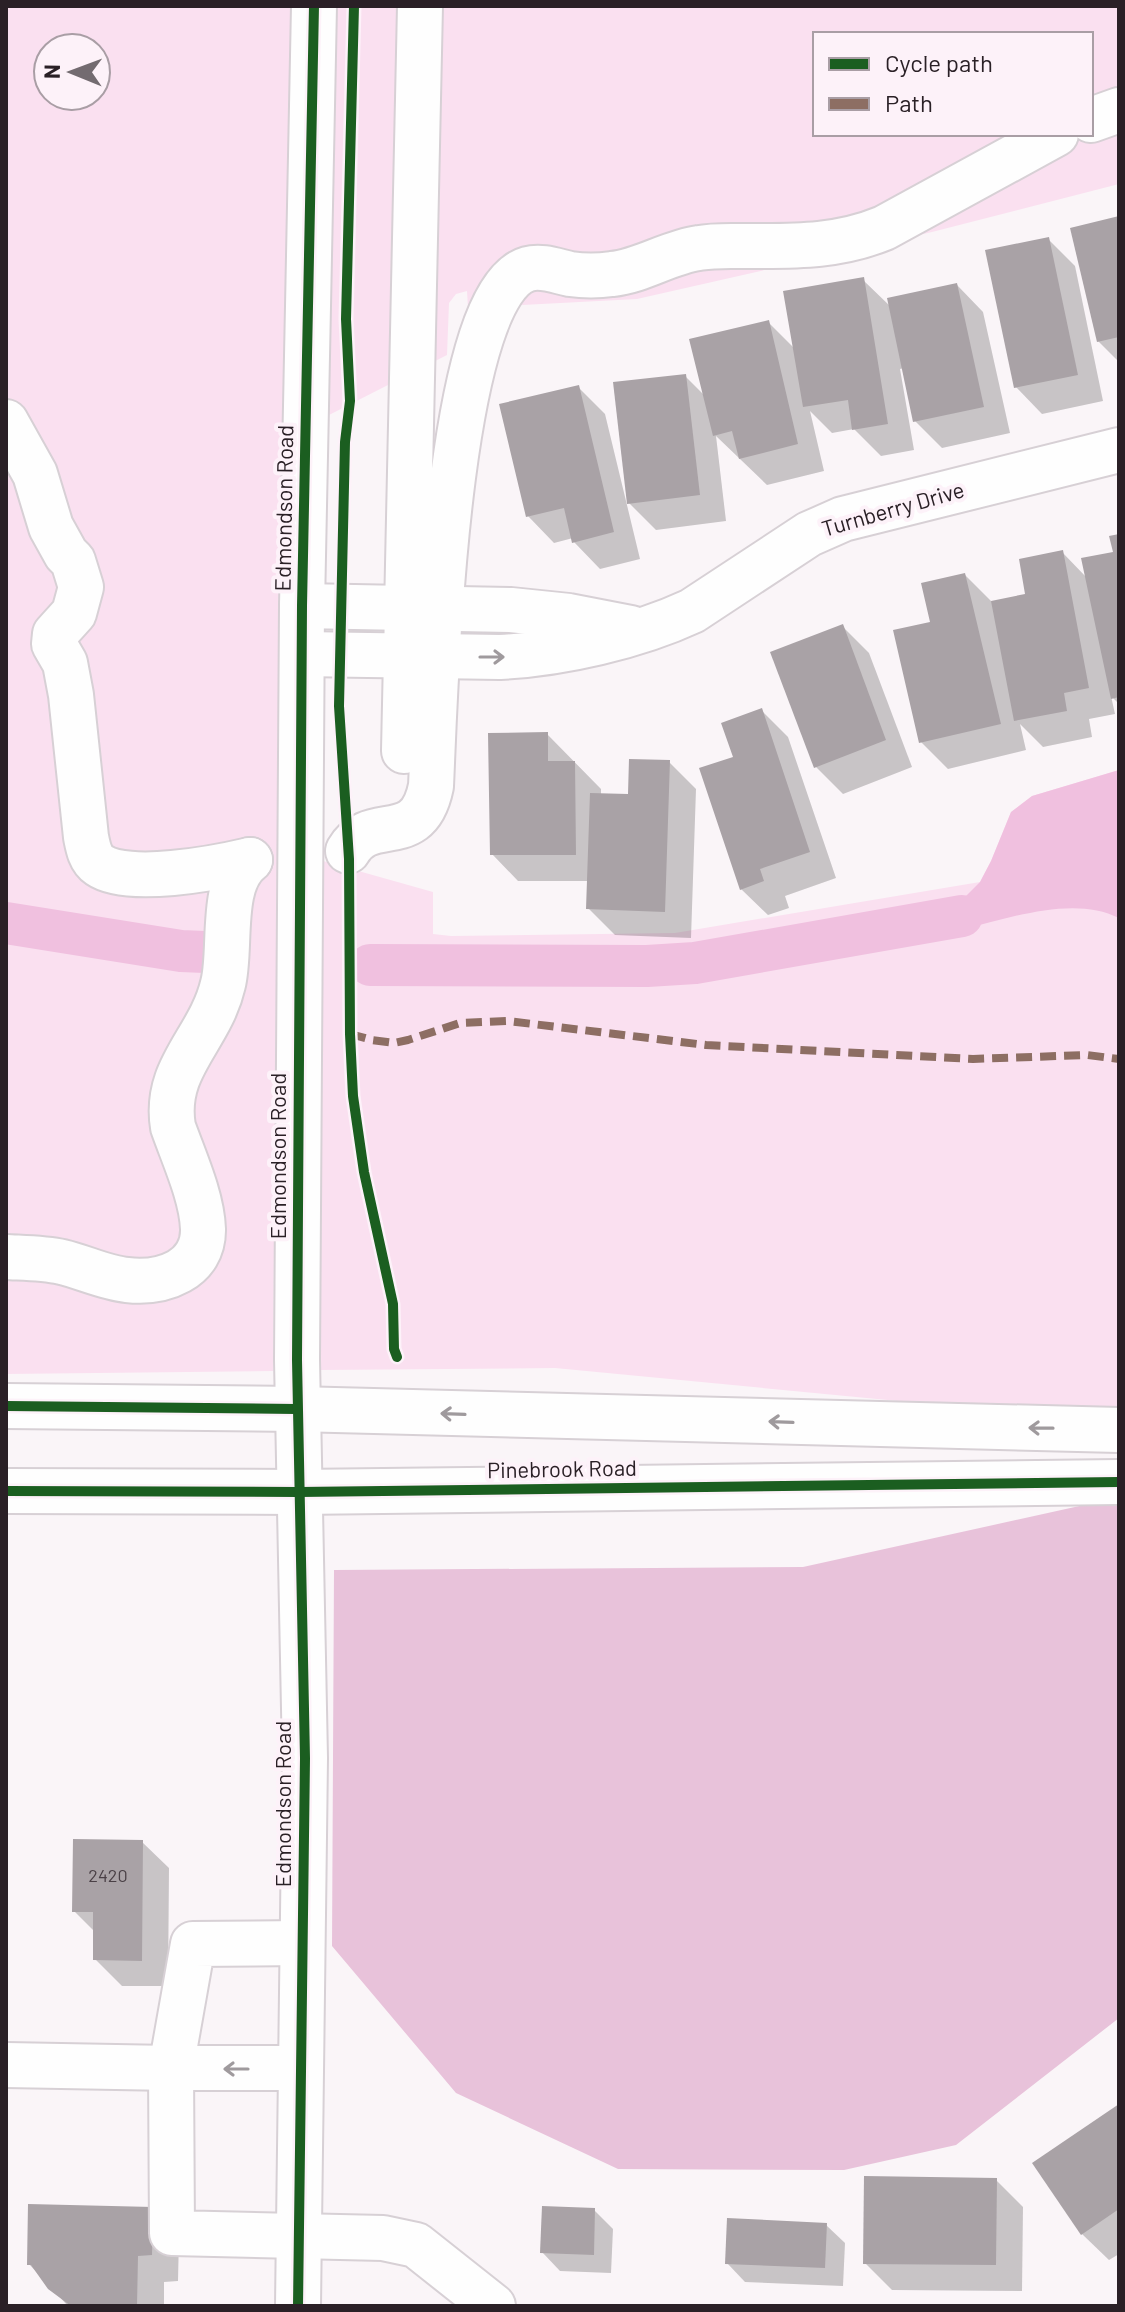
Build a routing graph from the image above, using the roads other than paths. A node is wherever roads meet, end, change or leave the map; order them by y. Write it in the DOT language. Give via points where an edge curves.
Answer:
graph roads {
  1 [pos="314,6"];
  2 [pos="420,6"];
  3 [pos="1119,110"];
  4 [pos="1093,119"];
  5 [pos="1052,136"];
  6 [pos="6,422"];
  7 [pos="1119,450"];
  8 [pos="302,606"];
  9 [pos="424,608"];
  10 [pos="641,630"];
  11 [pos="302,654"];
  12 [pos="422,656"];
  13 [pos="348,851"];
  14 [pos="6,1257"];
  15 [pos="6,1406"];
  16 [pos="296,1409"];
  17 [pos="1119,1430"];
  18 [pos="1119,1482"];
  19 [pos="6,1491"];
  20 [pos="299,1492"];
  21 [pos="302,1943"];
  22 [pos="6,2065"];
  23 [pos="171,2068"];
  24 [pos="301,2068"];
  25 [pos="299,2236"];
  26 [pos="298,2306"];
  27 [pos="493,2306"];
  1 -- 8 [label="street, Edmondson Road"];
  2 -- 9 [label="street"];
  3 -- 4 [label="street"];
  5 -- 9 [label="street" via="861,238 694,248 615,274 543,268 514,276 493,308 470,376 451,497"];
  6 -- 14 [label="street" via="35,474 51,527 73,561 81,587 74,613 55,634 54,644 65,663 71,695 90,853 98,864 133,876 250,860 240,869 232,894 218,1001 174,1084 173,1127 201,1214 203,1232 194,1261 167,1277 141,1281 58,1261"];
  7 -- 10 [label="street, Turnberry Drive" via="843,519 809,534 692,611"];
  8 -- 9 [label="street, Turnberry Drive"];
  8 -- 11 [label="street, Edmondson Road"];
  9 -- 10 [label="street, Turnberry Drive" via="539,613"];
  9 -- 12 [label="street"];
  12 -- 10 [label="street, Turnberry Drive, one-way" via="532,655"];
  11 -- 12 [label="street, Turnberry Drive"];
  11 -- 16 [label="street, Edmondson Road"];
  12 -- 13 [label="street" via="402,825 363,836"];
  15 -- 16 [label="street"];
  17 -- 16 [label="street, one-way"];
  16 -- 20 [label="street, Edmondson Road"];
  18 -- 20 [label="street, Pinebrook Road"];
  19 -- 20 [label="street, Pinebrook Road"];
  20 -- 21 [label="street, Edmondson Road" via="305,1758"];
  21 -- 23 [label="street" via="193,1944"];
  21 -- 24 [label="street, Edmondson Road"];
  22 -- 23 [label="street"];
  24 -- 23 [label="street, one-way"];
  23 -- 25 [label="street" via="172,2233"];
  24 -- 25 [label="street, Edmondson Road"];
  25 -- 26 [label="street, Edmondson Road"];
  25 -- 27 [label="street" via="404,2241 426,2252"];
}
